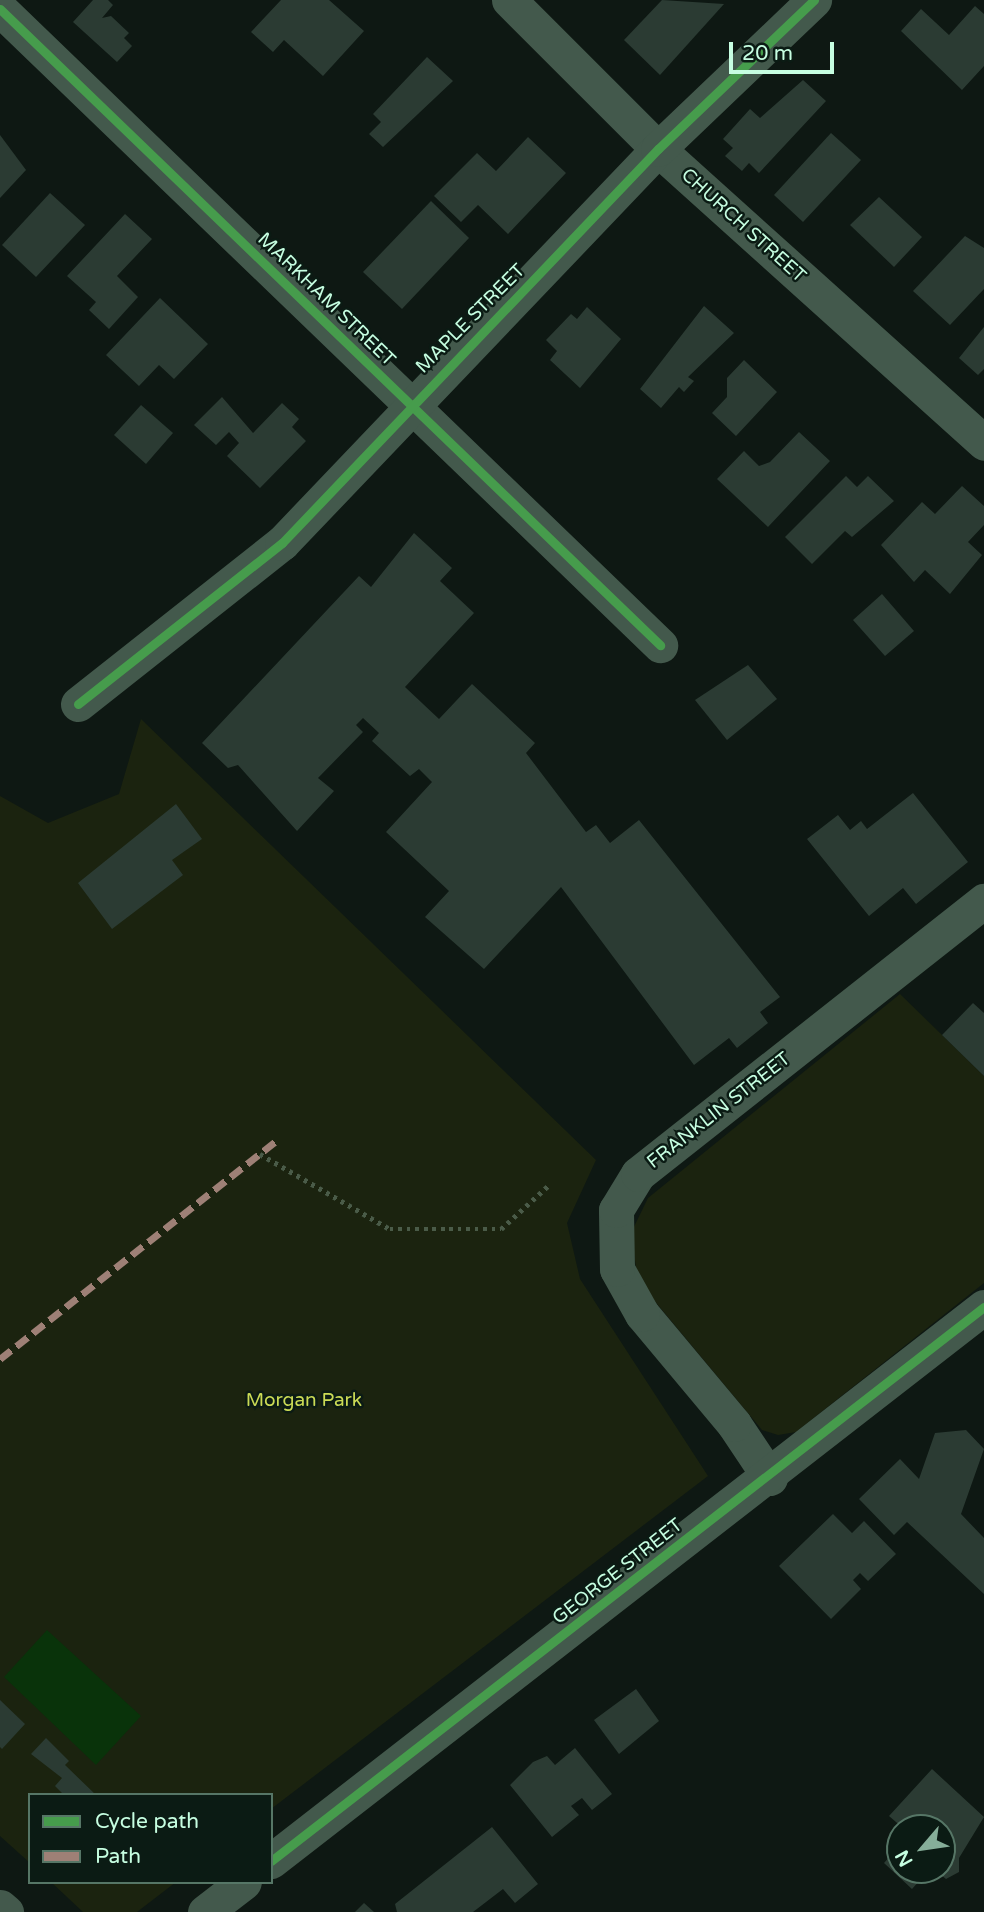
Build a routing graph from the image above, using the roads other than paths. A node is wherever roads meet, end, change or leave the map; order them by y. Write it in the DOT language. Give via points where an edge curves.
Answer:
graph roads {
  1 [pos="509,0"];
  2 [pos="814,0"];
  3 [pos="0,9"];
  4 [pos="658,149"];
  5 [pos="410,405"];
  6 [pos="984,443"];
  7 [pos="660,645"];
  8 [pos="78,704"];
  9 [pos="984,901"];
  10 [pos="984,1307"];
  11 [pos="769,1478"];
  12 [pos="273,1859"];
  13 [pos="241,1884"];
  14 [pos="0,1907"];
  15 [pos="6,1912"];
  16 [pos="205,1912"];
  1 -- 4 [label="street, CHURCH STREET"];
  2 -- 4 [label="street, MAPLE STREET"];
  3 -- 5 [label="street, MARKHAM STREET"];
  4 -- 5 [label="street, MAPLE STREET"];
  4 -- 6 [label="street, CHURCH STREET"];
  5 -- 7 [label="street, MARKHAM STREET"];
  5 -- 8 [label="street, MAPLE STREET" via="282,543"];
  9 -- 11 [label="street, FRANKLIN STREET" via="638,1174 616,1210 611,1236 617,1269 642,1314 734,1424"];
  10 -- 11 [label="street, GEORGE STREET"];
  11 -- 12 [label="street, GEORGE STREET"];
  13 -- 16 [label="street"];
  14 -- 15 [label="street"];
}
